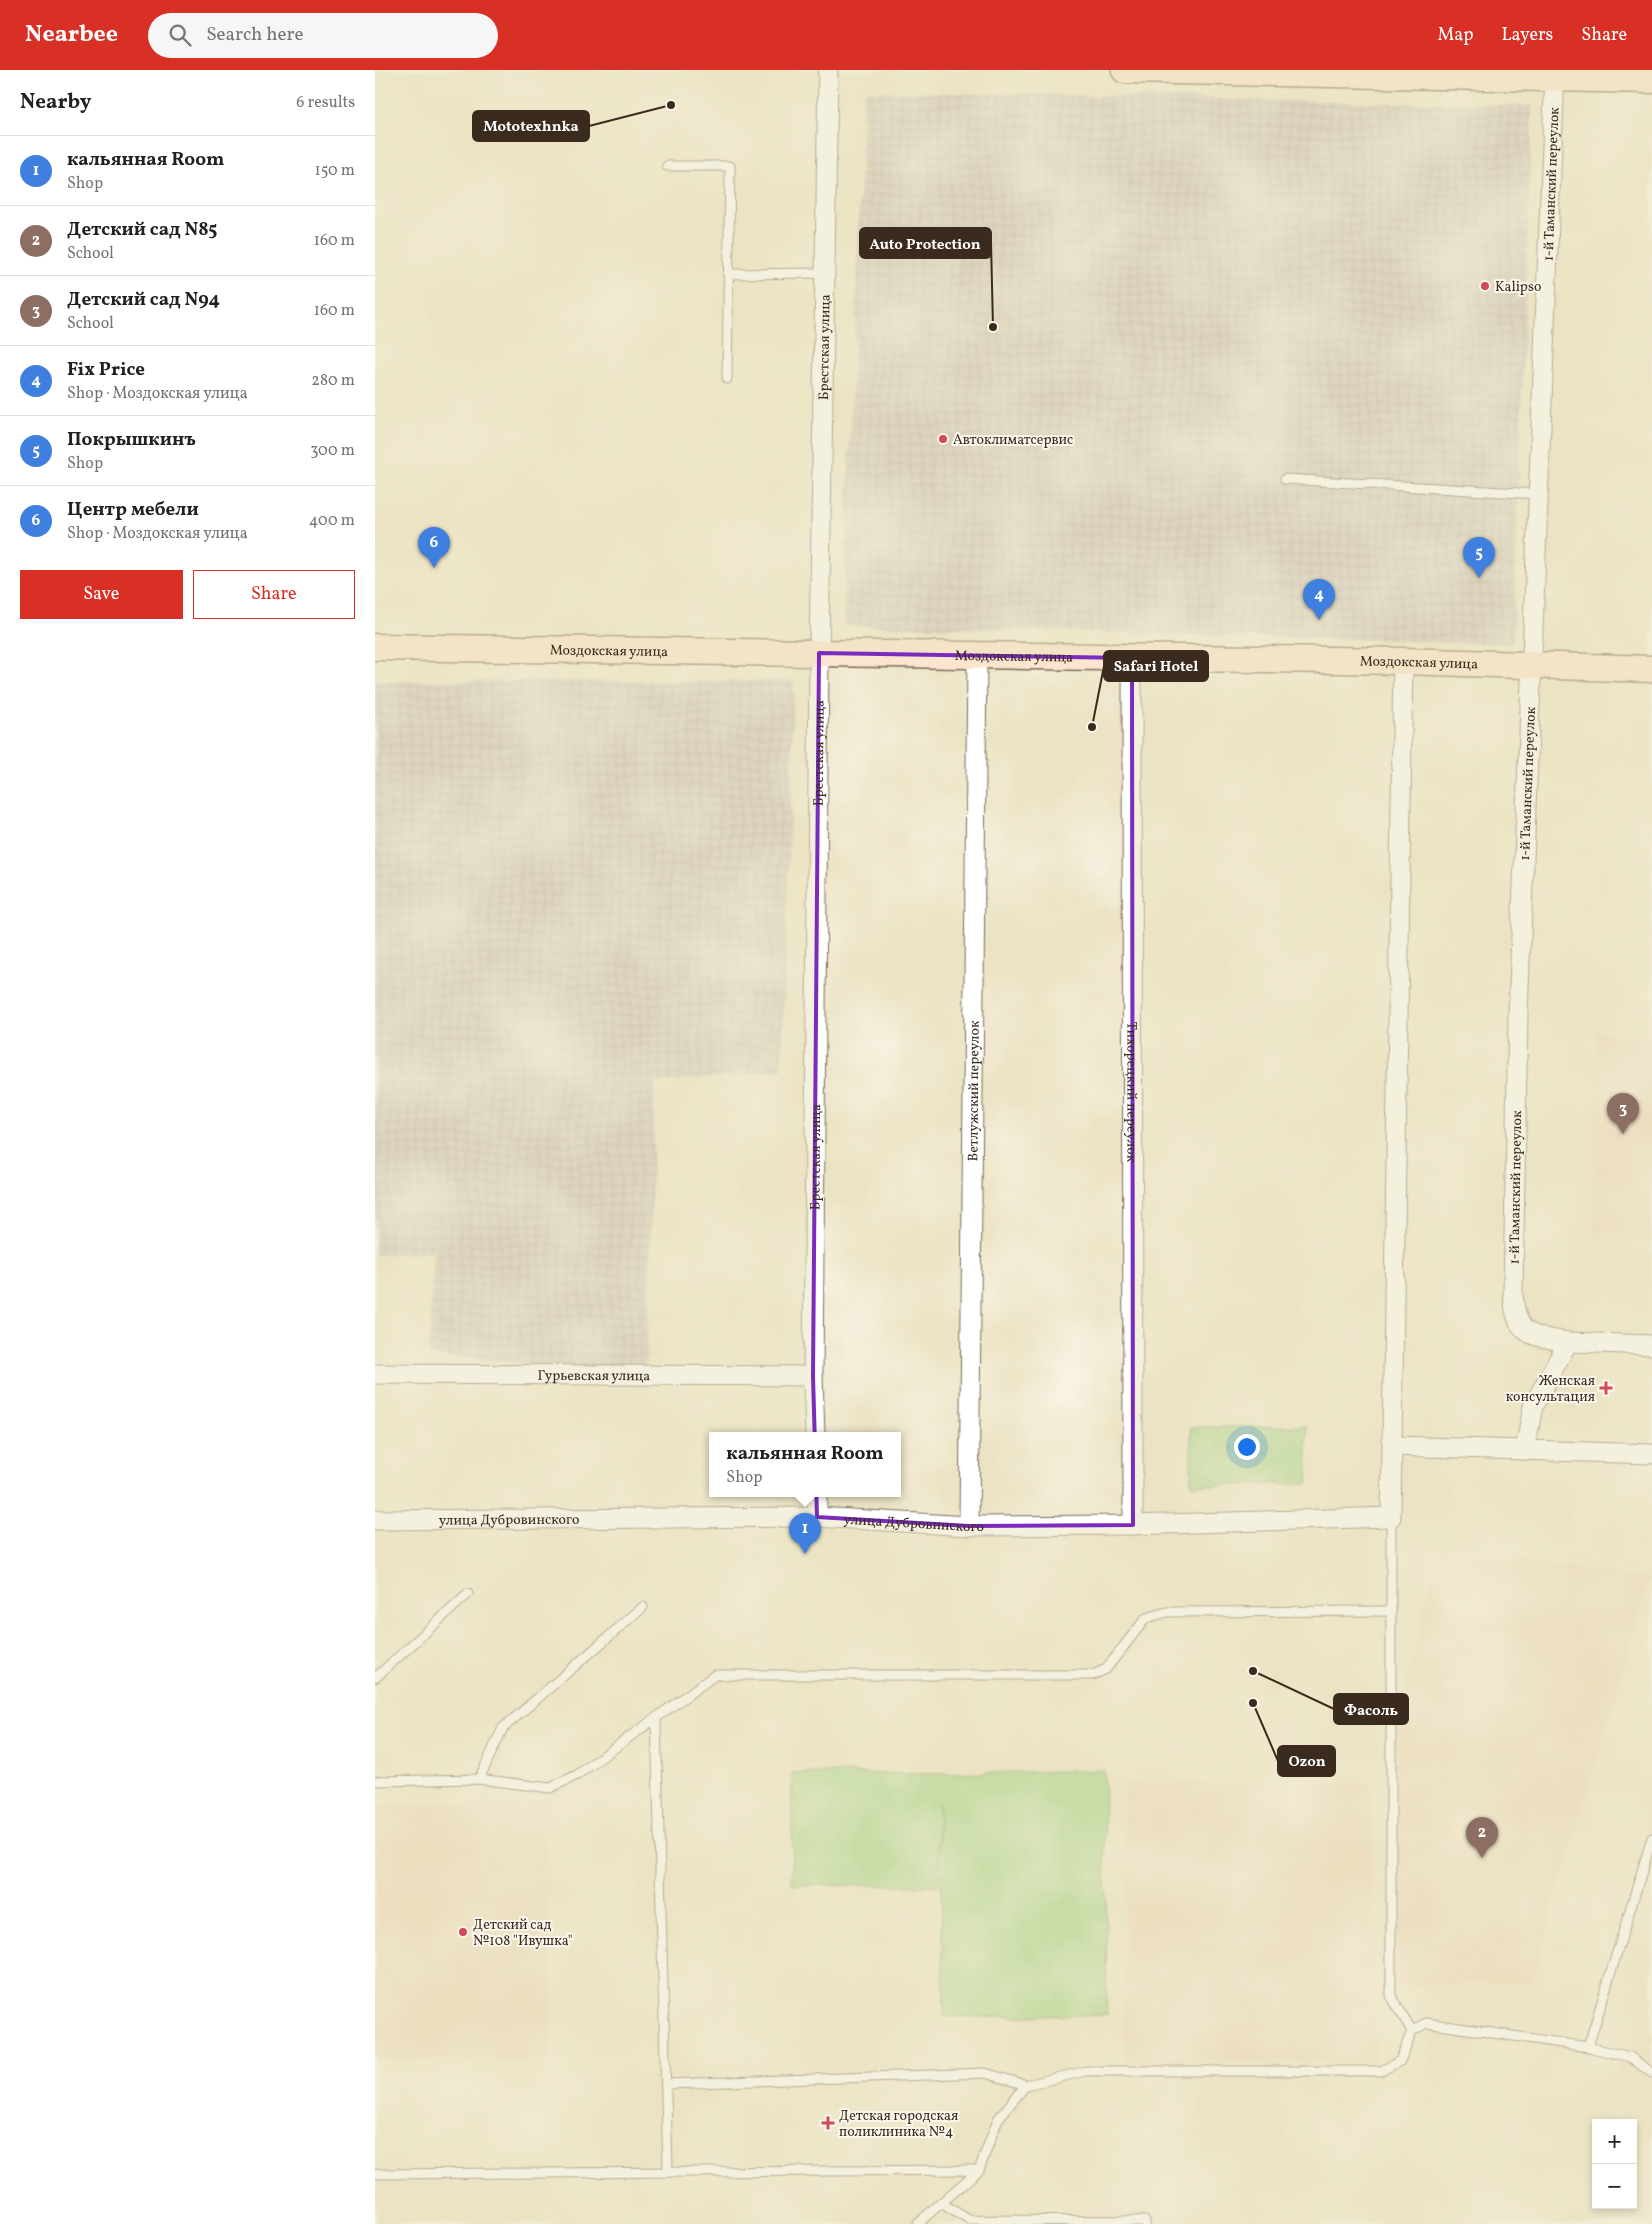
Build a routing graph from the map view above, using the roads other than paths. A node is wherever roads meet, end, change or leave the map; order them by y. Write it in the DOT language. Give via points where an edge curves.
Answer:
graph roads {
  1 [pos="828,70"];
  2 [pos="1125,70"];
  3 [pos="1555,73"];
  4 [pos="1642,76"];
  5 [pos="667,166"];
  6 [pos="825,273"];
  7 [pos="728,274"];
  8 [pos="727,379"];
  9 [pos="1285,478"];
  10 [pos="1538,494"];
  11 [pos="375,647"];
  12 [pos="819,654"];
  13 [pos="977,656"];
  14 [pos="1132,658"];
  15 [pos="1403,661"];
  16 [pos="1531,664"];
  17 [pos="1652,669"];
  18 [pos="1568,1342"];
  19 [pos="1652,1345"];
  20 [pos="375,1374"];
  21 [pos="813,1376"];
  22 [pos="815,1432"];
  23 [pos="1392,1446"];
  24 [pos="1525,1450"];
  25 [pos="1652,1454"];
  26 [pos="817,1497"];
  27 [pos="817,1517"];
  28 [pos="1391,1517"];
  29 [pos="375,1520"];
  30 [pos="1133,1525"];
  31 [pos="969,1526"];
  32 [pos="468,1594"];
  33 [pos="643,1607"];
  34 [pos="1390,1611"];
  35 [pos="375,1678"];
  36 [pos="657,1719"];
  37 [pos="479,1779"];
  38 [pos="375,1781"];
  39 [pos="1652,1838"];
  40 [pos="1412,2031"];
  41 [pos="1588,2047"];
  42 [pos="1652,2073"];
  43 [pos="666,2084"];
  44 [pos="1026,2085"];
  45 [pos="979,2170"];
  46 [pos="668,2172"];
  47 [pos="375,2174"];
  48 [pos="941,2203"];
  49 [pos="917,2224"];
  50 [pos="1145,2224"];
  1 -- 6 [label="street, Брестская улица"];
  2 -- 3 [label="main road"];
  3 -- 4 [label="main road"];
  3 -- 10 [label="street, 1-й Таманский переулок"];
  5 -- 7 [label="lane" via="730,166"];
  6 -- 7 [label="lane"];
  6 -- 12 [label="street, Брестская улица"];
  7 -- 8 [label="lane"];
  9 -- 10 [label="lane"];
  10 -- 16 [label="street, 1-й Таманский переулок"];
  11 -- 12 [label="main road, Моздокская улица"];
  12 -- 13 [label="main road, Моздокская улица"];
  12 -- 21 [label="street, Брестская улица"];
  13 -- 14 [label="main road, Моздокская улица"];
  13 -- 31 [label="street, Ветлужский переулок"];
  14 -- 15 [label="main road, Моздокская улица"];
  14 -- 30 [label="street, Тихорецкий переулок"];
  15 -- 16 [label="main road, Моздокская улица"];
  15 -- 23 [label="street"];
  16 -- 17 [label="main road, Моздокская улица"];
  16 -- 18 [label="street, 1-й Таманский переулок" via="1518,1013 1513,1293 1515,1315 1522,1327 1536,1336"];
  18 -- 19 [label="street, 1-й Таманский переулок"];
  18 -- 24 [label="street" via="1533,1406"];
  20 -- 21 [label="street, Гурьевская улица"];
  21 -- 22 [label="street, Брестская улица"];
  23 -- 24 [label="street"];
  23 -- 28 [label="street"];
  24 -- 25 [label="street"];
  26 -- 27 [label="street"];
  27 -- 29 [label="street, улица Дубровинского"];
  27 -- 31 [label="street, улица Дубровинского"];
  28 -- 30 [label="street, улица Дубровинского"];
  28 -- 34 [label="lane"];
  30 -- 31 [label="street, улица Дубровинского"];
  32 -- 35 [label="lane"];
  33 -- 37 [label="lane" via="503,1728"];
  34 -- 36 [label="lane" via="1167,1612 1146,1618 1106,1668 1093,1675 715,1675"];
  34 -- 40 [label="lane" via="1391,1996"];
  36 -- 37 [label="lane" via="577,1775 550,1788"];
  36 -- 43 [label="lane"];
  37 -- 38 [label="lane"];
  39 -- 41 [label="lane"];
  40 -- 41 [label="lane" via="1426,2023"];
  40 -- 44 [label="lane" via="1400,2061 1381,2072 1086,2071"];
  41 -- 42 [label="lane" via="1629,2057"];
  43 -- 44 [label="lane" via="985,2073"];
  43 -- 46 [label="lane"];
  44 -- 45 [label="lane" via="998,2119"];
  45 -- 46 [label="lane"];
  45 -- 48 [label="lane"];
  46 -- 47 [label="lane"];
  48 -- 49 [label="lane"];
  48 -- 50 [label="lane" via="969,2220 1145,2221"];
}
